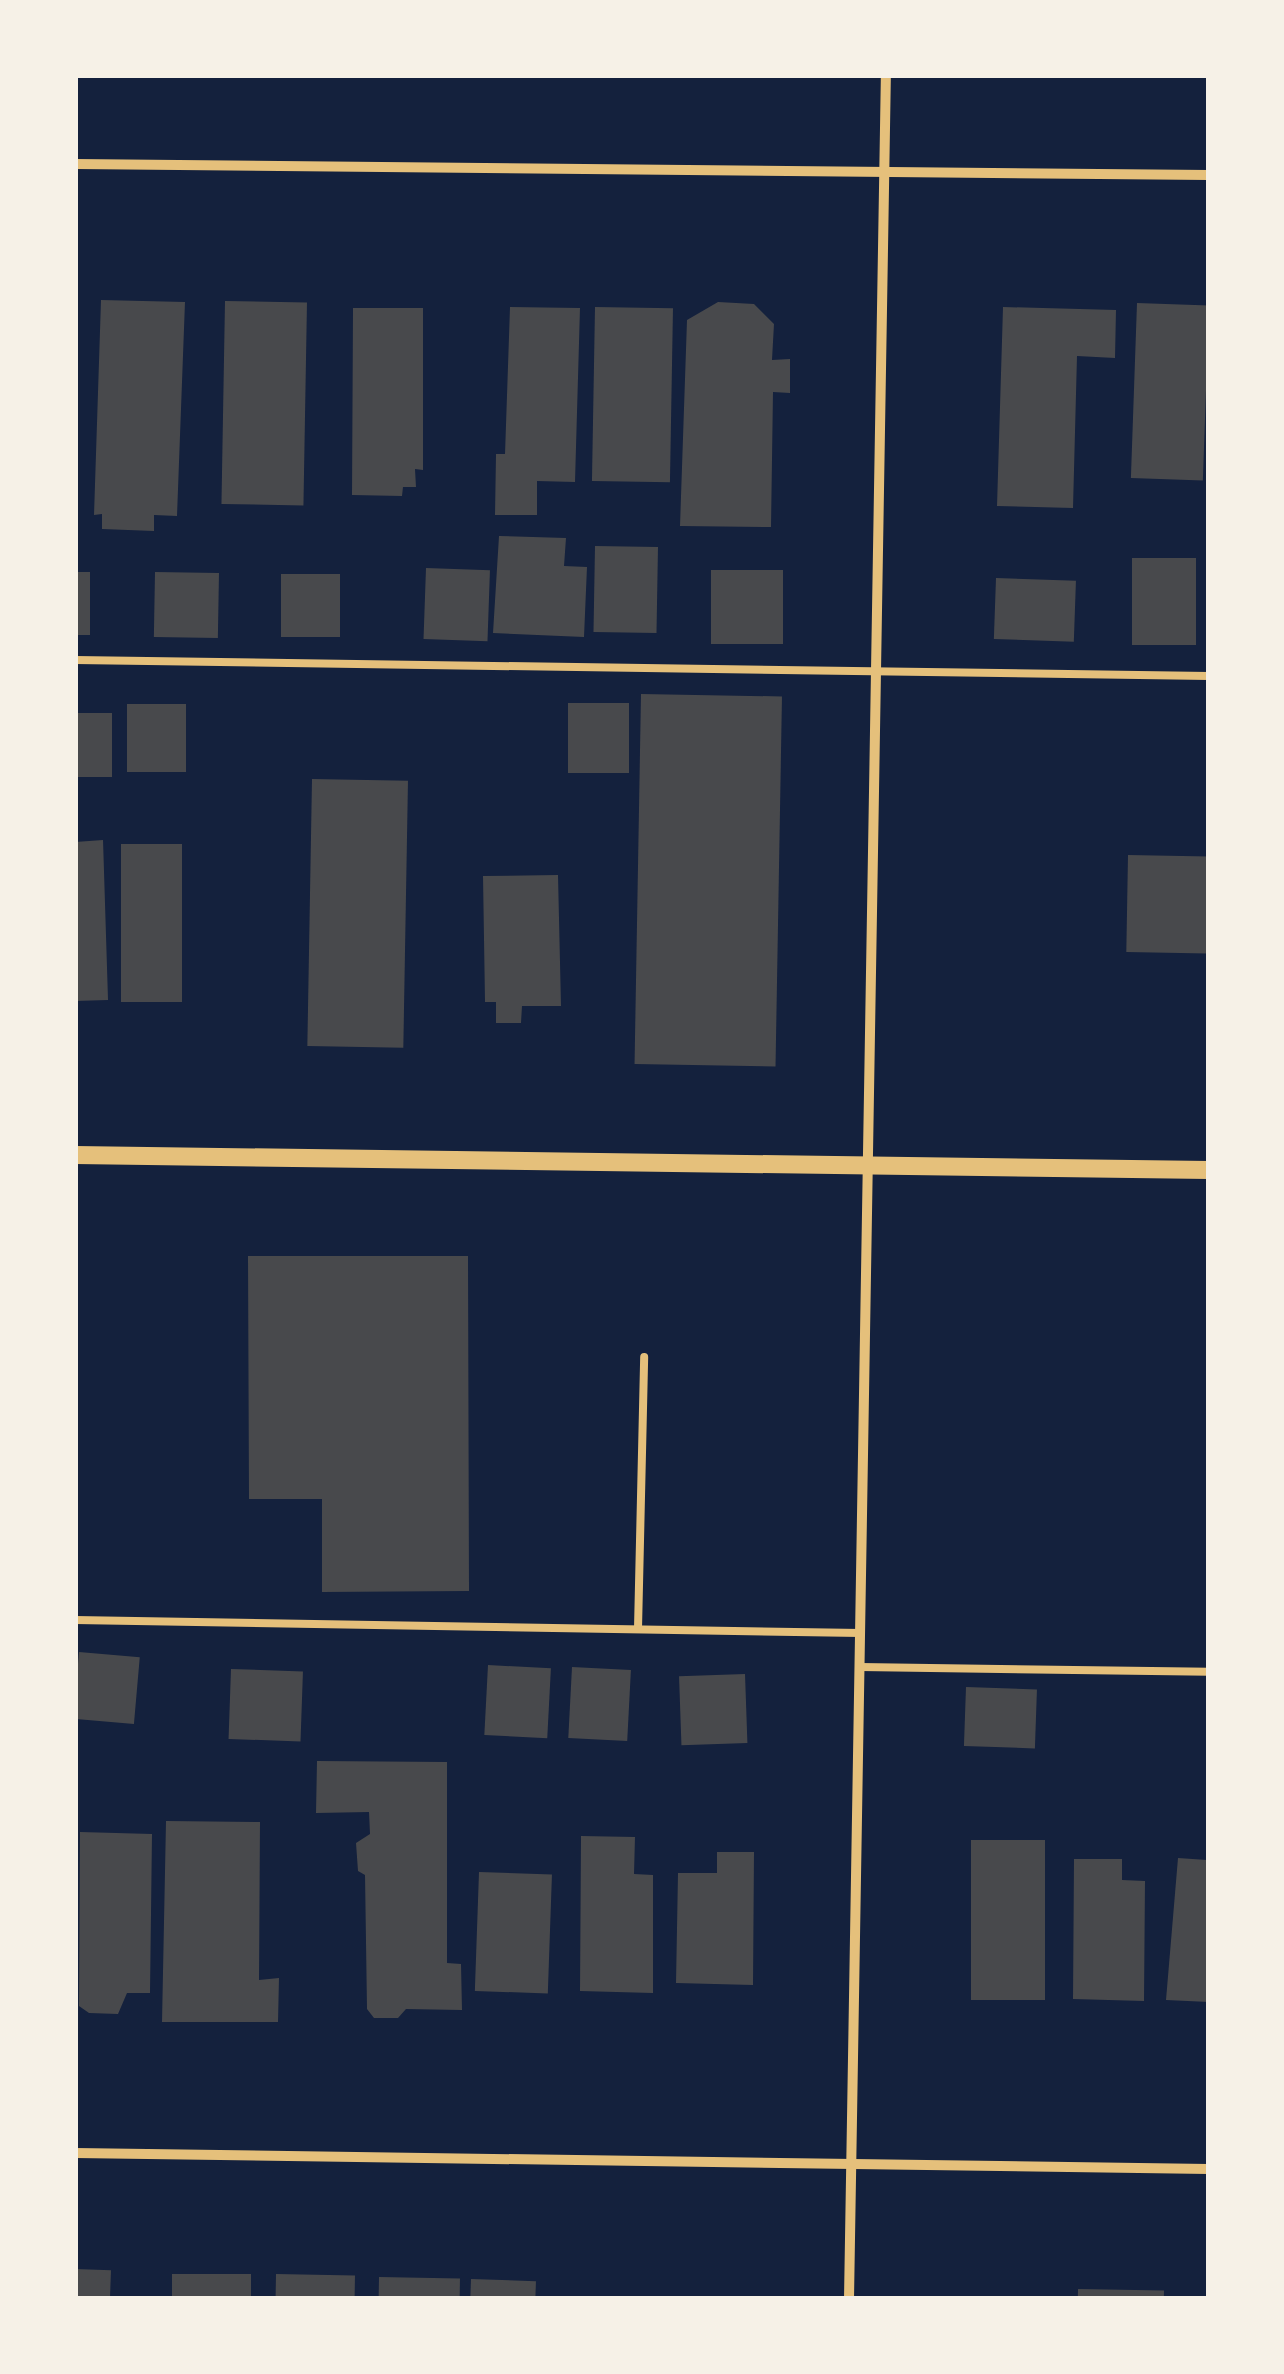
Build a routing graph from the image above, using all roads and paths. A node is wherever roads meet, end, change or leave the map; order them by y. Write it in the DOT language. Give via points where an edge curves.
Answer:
graph roads {
  1 [pos="886,75"];
  2 [pos="75,164"];
  3 [pos="884,169"];
  4 [pos="1209,175"];
  5 [pos="75,660"];
  6 [pos="877,672"];
  7 [pos="1209,676"];
  8 [pos="75,1154"];
  9 [pos="870,1166"];
  10 [pos="1209,1170"];
  11 [pos="644,1357"];
  12 [pos="75,1620"];
  13 [pos="638,1629"];
  14 [pos="861,1633"];
  15 [pos="860,1667"];
  16 [pos="1209,1672"];
  17 [pos="75,2152"];
  18 [pos="850,2164"];
  19 [pos="1209,2168"];
  20 [pos="849,2299"];
  1 -- 3 [label="street"];
  2 -- 3 [label="street"];
  3 -- 4 [label="street"];
  3 -- 6 [label="street"];
  5 -- 6 [label="lane"];
  6 -- 7 [label="lane"];
  6 -- 9 [label="street"];
  8 -- 9 [label="street"];
  9 -- 10 [label="street"];
  9 -- 14 [label="street"];
  11 -- 13 [label="lane"];
  12 -- 13 [label="lane"];
  13 -- 14 [label="lane"];
  14 -- 15 [label="street"];
  15 -- 16 [label="lane"];
  15 -- 18 [label="street"];
  17 -- 18 [label="street"];
  18 -- 19 [label="street"];
  18 -- 20 [label="street"];
}
